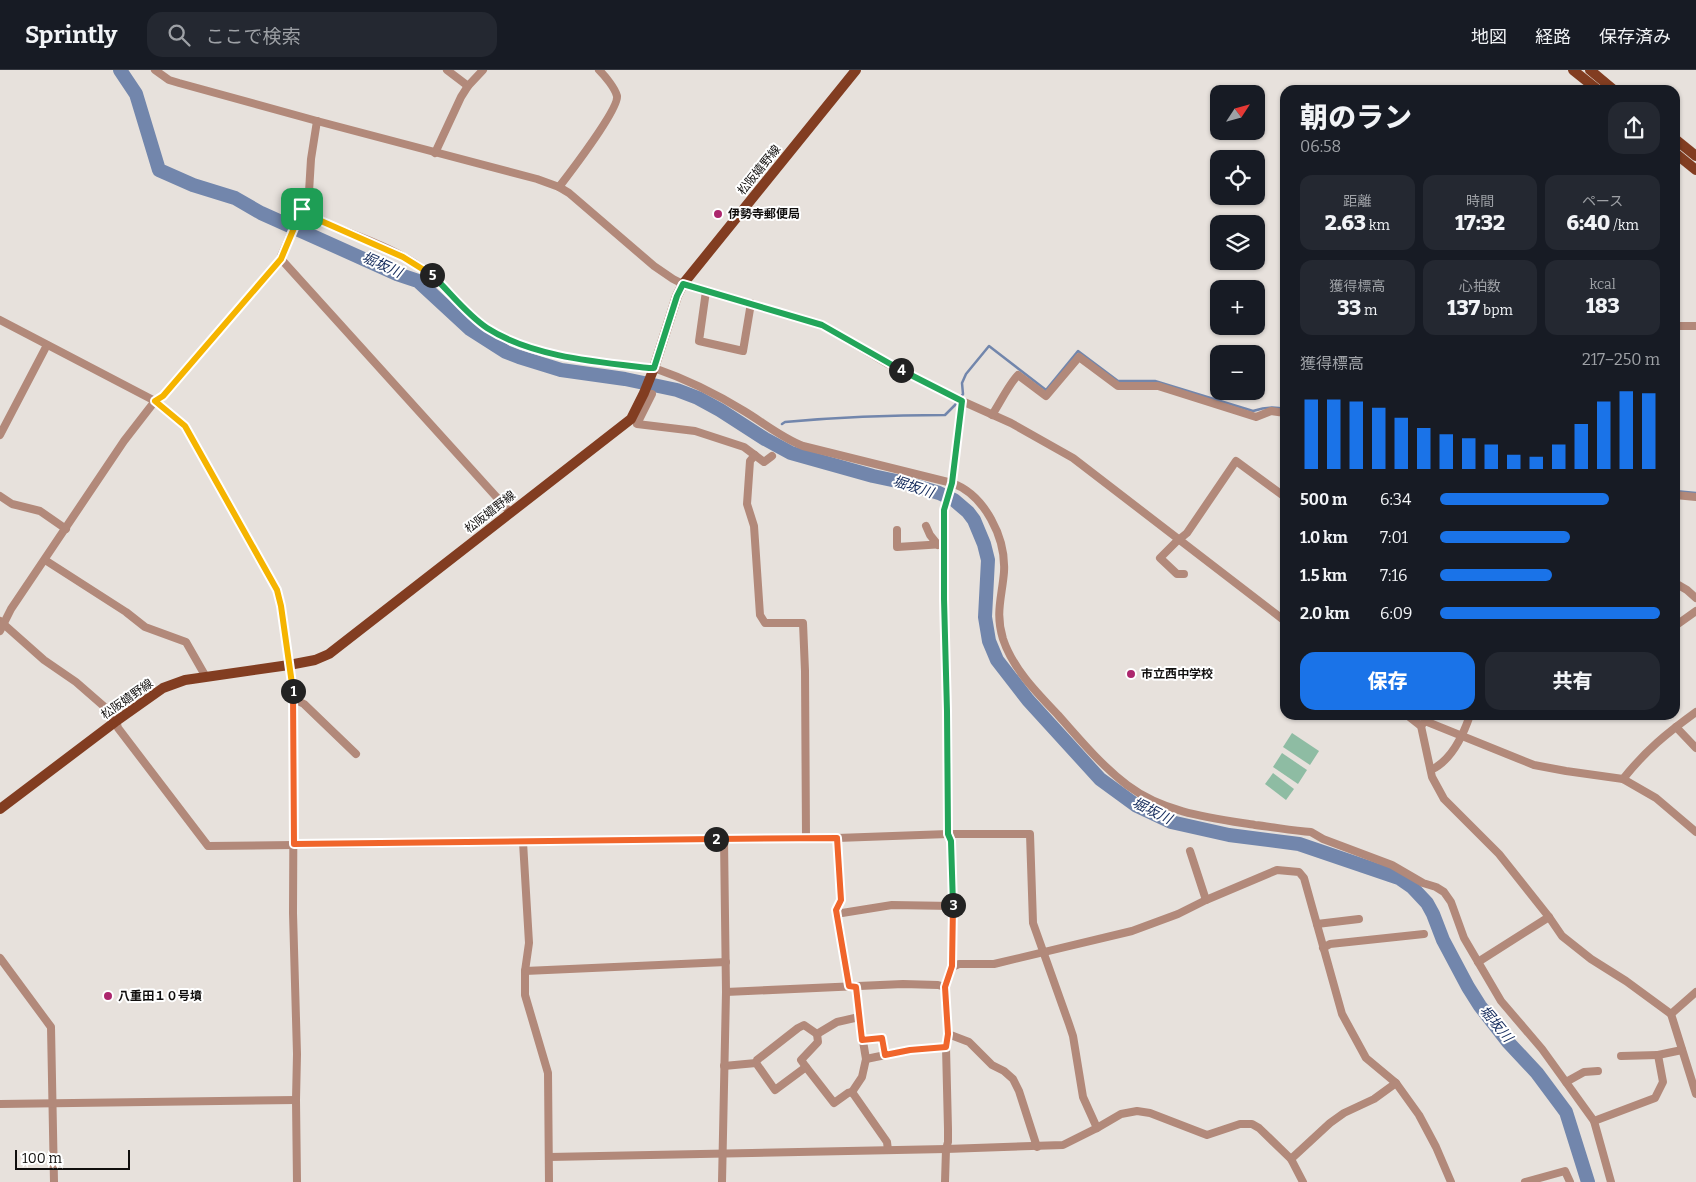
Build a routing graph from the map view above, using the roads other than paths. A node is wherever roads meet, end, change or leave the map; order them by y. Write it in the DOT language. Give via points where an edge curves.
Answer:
graph roads {
  1 [pos="155,70"];
  2 [pos="448,70"];
  3 [pos="483,70"];
  4 [pos="600,70"];
  5 [pos="856,70"];
  6 [pos="1573,70"];
  7 [pos="1590,70"];
  8 [pos="1592,85"];
  9 [pos="1608,85"];
  10 [pos="468,86"];
  11 [pos="317,121"];
  12 [pos="1680,143"];
  13 [pos="436,153"];
  14 [pos="1696,156"];
  15 [pos="1680,157"];
  16 [pos="1696,170"];
  17 [pos="559,187"];
  18 [pos="301,211"];
  19 [pos="281,259"];
  20 [pos="683,284"];
  21 [pos="706,291"];
  22 [pos="751,303"];
  23 [pos="0,320"];
  24 [pos="1680,326"];
  25 [pos="1696,326"];
  26 [pos="47,345"];
  27 [pos="654,368"];
  28 [pos="644,393"];
  29 [pos="960,400"];
  30 [pos="155,401"];
  31 [pos="1280,412"];
  32 [pos="992,415"];
  33 [pos="0,434"];
  34 [pos="755,455"];
  35 [pos="772,456"];
  36 [pos="951,485"];
  37 [pos="1280,493"];
  38 [pos="1680,495"];
  39 [pos="0,496"];
  40 [pos="1696,497"];
  41 [pos="510,512"];
  42 [pos="926,526"];
  43 [pos="66,529"];
  44 [pos="896,530"];
  45 [pos="1180,540"];
  46 [pos="941,545"];
  47 [pos="45,560"];
  48 [pos="1184,574"];
  49 [pos="1680,586"];
  50 [pos="1696,598"];
  51 [pos="1696,611"];
  52 [pos="1280,617"];
  53 [pos="2,621"];
  54 [pos="1680,622"];
  55 [pos="0,631"];
  56 [pos="290,666"];
  57 [pos="206,677"];
  58 [pos="294,699"];
  59 [pos="1696,712"];
  60 [pos="1413,720"];
  61 [pos="1468,720"];
  62 [pos="116,722"];
  63 [pos="1421,726"];
  64 [pos="1676,726"];
  65 [pos="1463,735"];
  66 [pos="1696,748"];
  67 [pos="356,754"];
  68 [pos="1430,770"];
  69 [pos="1623,779"];
  70 [pos="0,809"];
  71 [pos="1696,832"];
  72 [pos="948,834"];
  73 [pos="806,837"];
  74 [pos="837,838"];
  75 [pos="724,839"];
  76 [pos="523,842"];
  77 [pos="294,844"];
  78 [pos="1190,851"];
  79 [pos="1206,900"];
  80 [pos="953,906"];
  81 [pos="836,910"];
  82 [pos="1550,917"];
  83 [pos="1359,919"];
  84 [pos="1317,924"];
  85 [pos="1424,934"];
  86 [pos="1324,948"];
  87 [pos="1044,953"];
  88 [pos="0,958"];
  89 [pos="726,962"];
  90 [pos="1478,962"];
  91 [pos="952,966"];
  92 [pos="525,971"];
  93 [pos="853,986"];
  94 [pos="945,987"];
  95 [pos="726,992"];
  96 [pos="1696,992"];
  97 [pos="1670,1014"];
  98 [pos="859,1016"];
  99 [pos="817,1034"];
  100 [pos="948,1034"];
  101 [pos="862,1040"];
  102 [pos="946,1047"];
  103 [pos="1682,1050"];
  104 [pos="885,1055"];
  105 [pos="1658,1055"];
  106 [pos="1621,1056"];
  107 [pos="866,1059"];
  108 [pos="756,1063"];
  109 [pos="724,1066"];
  110 [pos="806,1067"];
  111 [pos="1598,1071"];
  112 [pos="1566,1082"];
  113 [pos="1396,1083"];
  114 [pos="852,1092"];
  115 [pos="1696,1094"];
  116 [pos="296,1100"];
  117 [pos="53,1103"];
  118 [pos="0,1104"];
  119 [pos="1594,1121"];
  120 [pos="1097,1128"];
  121 [pos="1037,1147"];
  122 [pos="946,1149"];
  123 [pos="888,1150"];
  124 [pos="722,1154"];
  125 [pos="549,1157"];
  126 [pos="1291,1159"];
  127 [pos="54,1182"];
  128 [pos="297,1182"];
  129 [pos="549,1182"];
  130 [pos="722,1182"];
  131 [pos="945,1182"];
  132 [pos="1303,1182"];
  133 [pos="1451,1182"];
  134 [pos="1525,1182"];
  135 [pos="1570,1182"];
  136 [pos="1611,1182"];
  1 -- 11 [label="street" via="174,81"];
  2 -- 10 [label="street"];
  3 -- 10 [label="street"];
  4 -- 17 [label="street" via="617,100 606,122"];
  5 -- 20 [label="main road, 松阪嬉野線"];
  6 -- 8 [label="main road"];
  7 -- 9 [label="main road"];
  10 -- 13 [label="street"];
  11 -- 13 [label="street"];
  11 -- 18 [label="street" via="309,192"];
  12 -- 14 [label="main road"];
  13 -- 17 [label="street"];
  15 -- 16 [label="main road"];
  17 -- 20 [label="street" via="654,266"];
  18 -- 19 [label="street"];
  18 -- 27 [label="street" via="413,262 441,283 478,321 514,342 586,360"];
  19 -- 30 [label="street" via="163,396"];
  19 -- 41 [label="street"];
  20 -- 21 [label="street"];
  20 -- 27 [label="main road, 松阪嬉野線"];
  21 -- 22 [label="street"];
  21 -- 22 [label="street" via="699,341 743,351"];
  22 -- 29 [label="street" via="822,325 888,364"];
  23 -- 26 [label="street"];
  24 -- 25 [label="street"];
  26 -- 30 [label="street"];
  26 -- 33 [label="street"];
  27 -- 28 [label="main road, 松阪嬉野線"];
  27 -- 36 [label="street" via="704,388 790,441"];
  28 -- 34 [label="street" via="652,394 637,424 695,430 744,447"];
  28 -- 41 [label="main road, 松阪嬉野線" via="631,419"];
  29 -- 32 [label="street"];
  29 -- 36 [label="street"];
  30 -- 43 [label="street" via="124,441"];
  30 -- 56 [label="street" via="185,426 277,590"];
  31 -- 32 [label="street" via="1271,411 1256,417 1158,386 1118,386 1079,357 1046,396 1018,375"];
  32 -- 45 [label="street" via="1073,458"];
  34 -- 35 [label="street" via="764,462"];
  34 -- 73 [label="street" via="750,461 747,504 754,526 760,615 765,623 802,623"];
  36 -- 46 [label="street" via="944,510"];
  36 -- 90 [label="street" via="965,489 979,502 999,541 1004,571 999,601 1000,626 1010,654 1037,692 1104,766 1136,792 1167,807 1223,820 1311,832 1436,886 1451,902 1464,938"];
  37 -- 45 [label="street" via="1236,461"];
  38 -- 40 [label="street"];
  39 -- 43 [label="street" via="12,504 40,512"];
  41 -- 56 [label="main road, 松阪嬉野線" via="329,654"];
  42 -- 46 [label="street" via="930,536"];
  43 -- 47 [label="street"];
  44 -- 46 [label="street" via="897,547"];
  45 -- 48 [label="street" via="1160,558 1177,574"];
  45 -- 52 [label="street"];
  46 -- 72 [label="street"];
  47 -- 53 [label="street"];
  47 -- 57 [label="street" via="145,627 186,642"];
  49 -- 50 [label="street"];
  51 -- 54 [label="street"];
  53 -- 55 [label="street"];
  53 -- 62 [label="street" via="44,660 76,682 115,716"];
  56 -- 57 [label="main road, 松阪嬉野線"];
  56 -- 58 [label="street"];
  57 -- 62 [label="main road, 松阪嬉野線" via="163,688"];
  58 -- 67 [label="street" via="304,704"];
  58 -- 77 [label="street"];
  59 -- 64 [label="street"];
  60 -- 63 [label="street"];
  61 -- 65 [label="street"];
  62 -- 70 [label="main road, 松阪嬉野線"];
  62 -- 77 [label="street" via="208,846"];
  63 -- 65 [label="street" via="1425,721"];
  63 -- 68 [label="street"];
  64 -- 66 [label="street"];
  64 -- 69 [label="street" via="1640,758"];
  65 -- 68 [label="street" via="1443,762"];
  65 -- 69 [label="street" via="1534,765"];
  68 -- 82 [label="street" via="1444,799 1499,854"];
  69 -- 71 [label="street" via="1656,798"];
  72 -- 74 [label="street"];
  72 -- 80 [label="street" via="951,841"];
  72 -- 87 [label="street" via="1030,834 1033,923"];
  73 -- 74 [label="street"];
  73 -- 75 [label="street"];
  74 -- 81 [label="street" via="841,900"];
  75 -- 76 [label="street"];
  75 -- 89 [label="street"];
  76 -- 77 [label="street"];
  76 -- 92 [label="street" via="529,943"];
  77 -- 116 [label="street"];
  78 -- 79 [label="street"];
  79 -- 84 [label="street" via="1277,870 1299,872 1304,878"];
  79 -- 87 [label="street" via="1132,931"];
  80 -- 81 [label="street" via="892,905 842,913"];
  80 -- 91 [label="street"];
  81 -- 93 [label="street"];
  82 -- 90 [label="street"];
  82 -- 97 [label="street" via="1562,936"];
  83 -- 84 [label="street"];
  84 -- 86 [label="street"];
  85 -- 86 [label="street" via="1330,944"];
  86 -- 113 [label="street" via="1342,1014 1366,1058"];
  87 -- 91 [label="street" via="994,964"];
  87 -- 120 [label="street" via="1072,1036 1083,1098"];
  88 -- 117 [label="street" via="50,1027"];
  89 -- 92 [label="street"];
  89 -- 95 [label="street"];
  90 -- 112 [label="street" via="1501,1002"];
  91 -- 94 [label="street"];
  92 -- 125 [label="street" via="525,994 548,1073"];
  93 -- 94 [label="street" via="903,984"];
  93 -- 95 [label="street"];
  93 -- 98 [label="street"];
  94 -- 100 [label="street"];
  95 -- 109 [label="street"];
  96 -- 97 [label="street"];
  97 -- 103 [label="street"];
  98 -- 99 [label="street" via="837,1022"];
  98 -- 101 [label="street"];
  99 -- 108 [label="street" via="804,1025"];
  99 -- 110 [label="street" via="818,1042 800,1060"];
  100 -- 102 [label="street"];
  100 -- 121 [label="street" via="969,1042 992,1065 1013,1079"];
  101 -- 104 [label="street" via="882,1038"];
  101 -- 107 [label="street"];
  102 -- 104 [label="street"];
  102 -- 122 [label="street"];
  103 -- 105 [label="street"];
  103 -- 115 [label="street"];
  104 -- 107 [label="street"];
  105 -- 106 [label="street"];
  105 -- 119 [label="street" via="1663,1082 1655,1098"];
  107 -- 114 [label="street" via="862,1077"];
  108 -- 109 [label="street"];
  108 -- 110 [label="street" via="775,1090"];
  109 -- 124 [label="street"];
  110 -- 114 [label="street" via="834,1103"];
  111 -- 112 [label="street" via="1584,1072"];
  112 -- 119 [label="street"];
  113 -- 126 [label="street" via="1374,1099 1330,1122"];
  113 -- 133 [label="street" via="1420,1115"];
  114 -- 123 [label="street" via="887,1142"];
  116 -- 117 [label="street"];
  116 -- 128 [label="street"];
  117 -- 118 [label="street"];
  117 -- 127 [label="street"];
  119 -- 136 [label="street"];
  120 -- 121 [label="street" via="1063,1145"];
  120 -- 126 [label="street" via="1121,1114 1137,1111 1207,1135 1248,1123 1259,1128"];
  121 -- 122 [label="street"];
  122 -- 123 [label="street"];
  122 -- 131 [label="street"];
  123 -- 124 [label="street"];
  124 -- 125 [label="street"];
  124 -- 130 [label="street"];
  125 -- 129 [label="street"];
  126 -- 132 [label="street"];
  134 -- 135 [label="street" via="1565,1171"];
}
